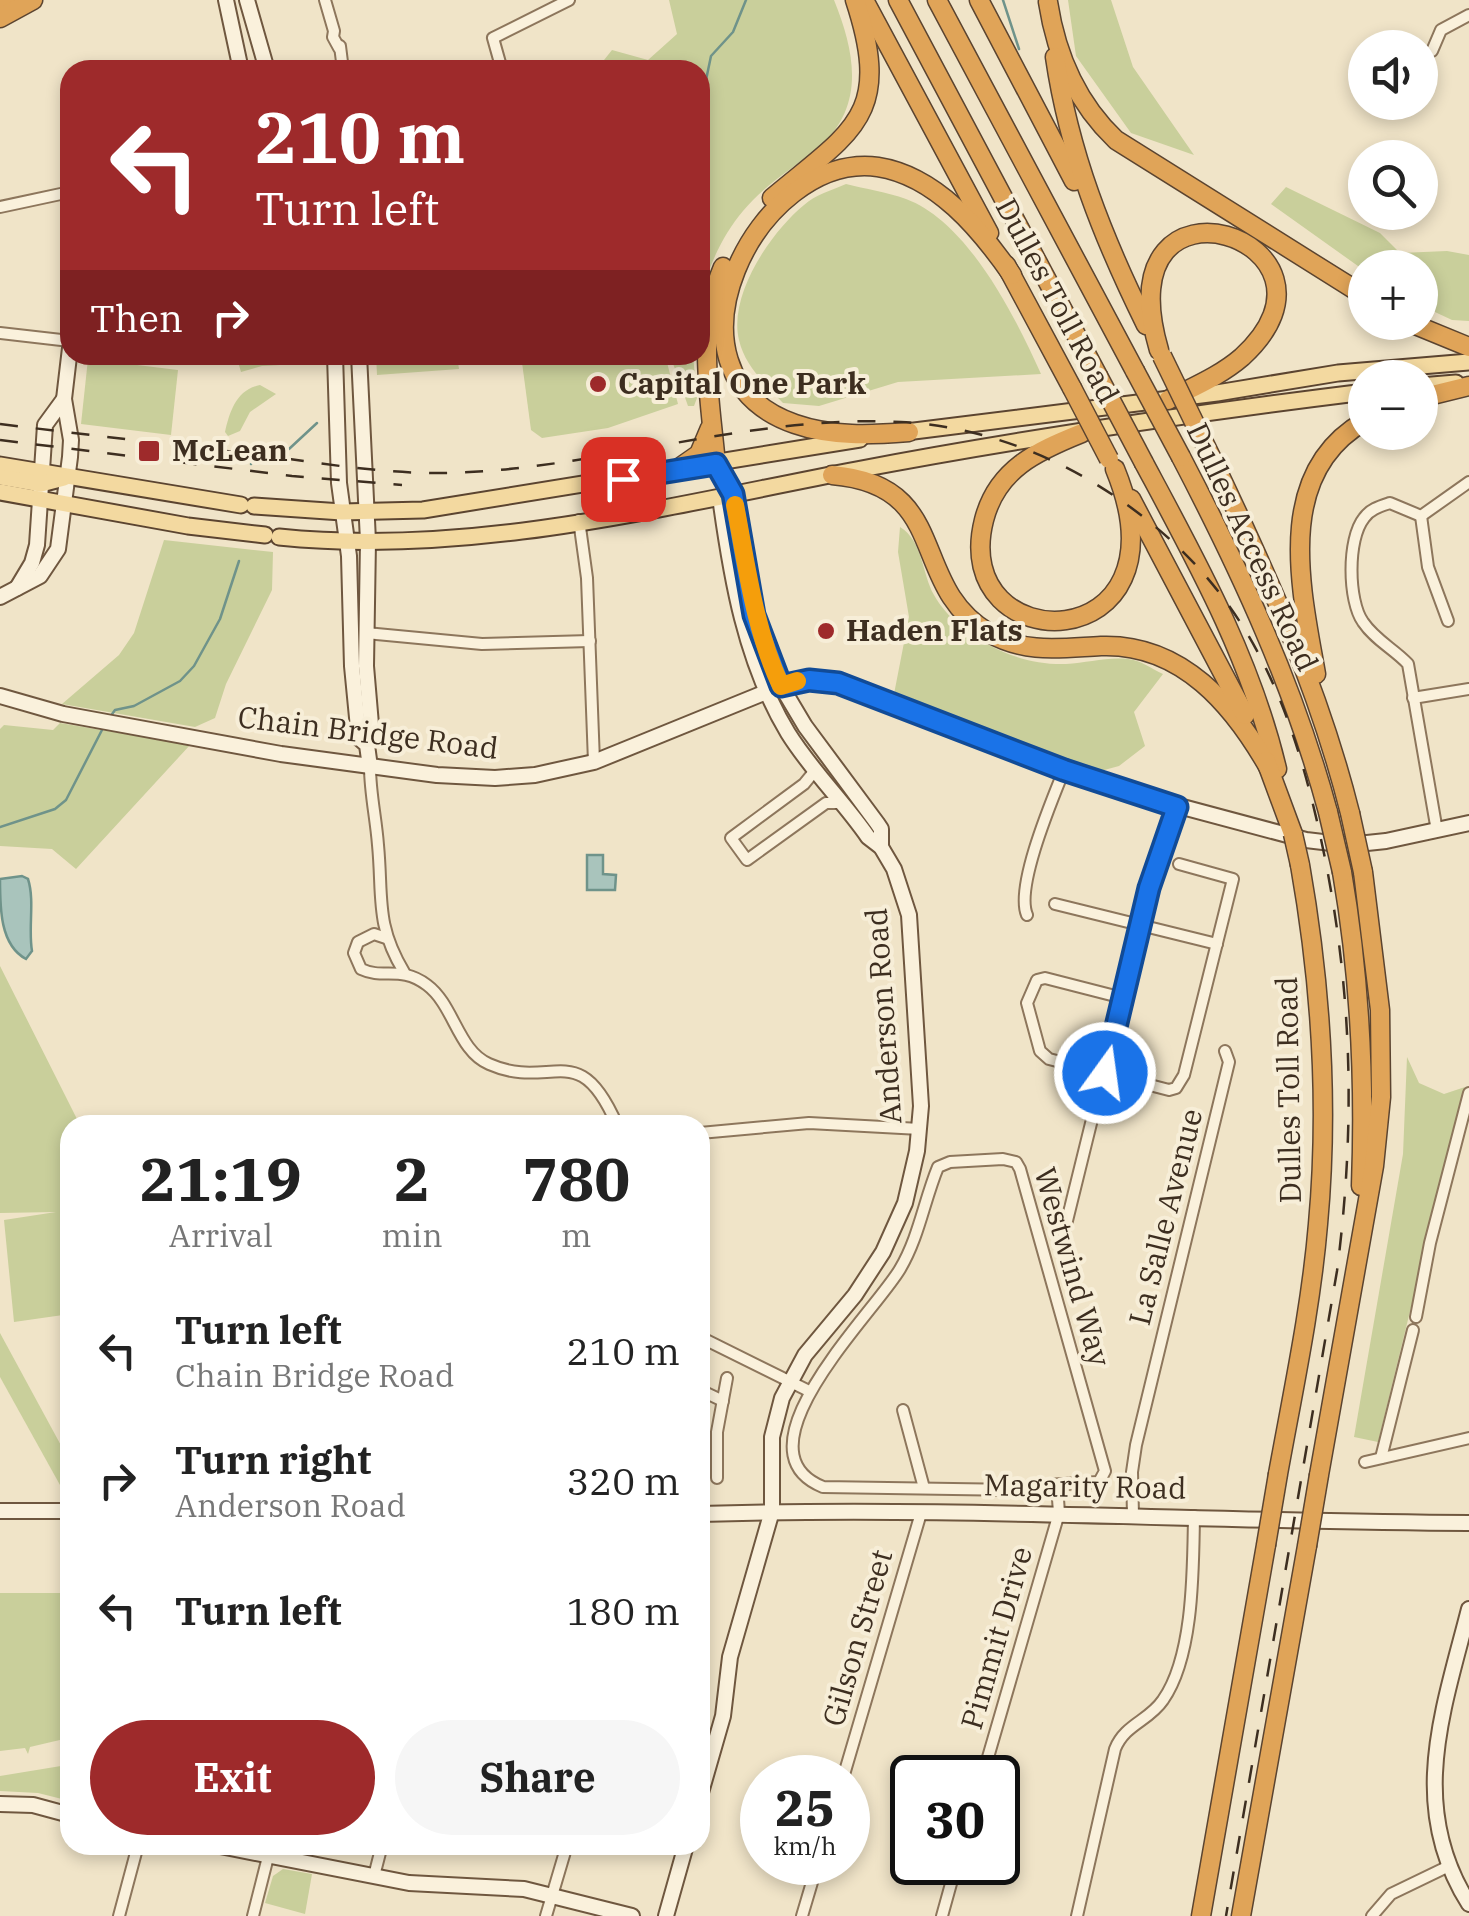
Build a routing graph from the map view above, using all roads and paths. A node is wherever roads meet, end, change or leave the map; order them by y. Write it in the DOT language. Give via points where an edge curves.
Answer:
graph roads {
  1 [pos="33,0"];
  2 [pos="247,0"];
  3 [pos="326,0"];
  4 [pos="569,0"];
  5 [pos="855,0"];
  6 [pos="864,0"];
  7 [pos="898,0"];
  8 [pos="937,0"];
  9 [pos="980,0"];
  10 [pos="1048,1"];
  11 [pos="226,2"];
  12 [pos="1469,15"];
  13 [pos="0,18"];
  14 [pos="1438,38"];
  15 [pos="239,60"];
  16 [pos="264,60"];
  17 [pos="341,60"];
  18 [pos="499,60"];
  19 [pos="60,194"];
  20 [pos="0,207"];
  21 [pos="1110,253"];
  22 [pos="1012,275"];
  23 [pos="1348,285"];
  24 [pos="710,308"];
  25 [pos="0,333"];
  26 [pos="1438,334"];
  27 [pos="60,343"];
  28 [pos="1469,347"];
  29 [pos="1160,353"];
  30 [pos="1469,362"];
  31 [pos="68,365"];
  32 [pos="336,365"];
  33 [pos="351,365"];
  34 [pos="360,365"];
  35 [pos="708,365"];
  36 [pos="1469,384"];
  37 [pos="1438,385"];
  38 [pos="1438,393"];
  39 [pos="1348,394"];
  40 [pos="64,398"];
  41 [pos="1168,400"];
  42 [pos="362,409"];
  43 [pos="712,418"];
  44 [pos="909,432"];
  45 [pos="1082,433"];
  46 [pos="1348,433"];
  47 [pos="716,464"];
  48 [pos="1112,464"];
  49 [pos="0,465"];
  50 [pos="676,470"];
  51 [pos="832,475"];
  52 [pos="68,476"];
  53 [pos="0,477"];
  54 [pos="1469,482"];
  55 [pos="41,485"];
  56 [pos="0,492"];
  57 [pos="726,496"];
  58 [pos="65,504"];
  59 [pos="342,512"];
  60 [pos="366,512"];
  61 [pos="1421,516"];
  62 [pos="580,520"];
  63 [pos="347,540"];
  64 [pos="368,541"];
  65 [pos="17,588"];
  66 [pos="0,596"];
  67 [pos="1448,620"];
  68 [pos="366,633"];
  69 [pos="590,641"];
  70 [pos="1469,688"];
  71 [pos="774,689"];
  72 [pos="0,696"];
  73 [pos="1413,698"];
  74 [pos="1331,743"];
  75 [pos="367,745"];
  76 [pos="594,762"];
  77 [pos="812,764"];
  78 [pos="370,767"];
  79 [pos="1064,770"];
  80 [pos="1270,770"];
  81 [pos="1284,802"];
  82 [pos="844,804"];
  83 [pos="1177,807"];
  84 [pos="1469,823"];
  85 [pos="1437,830"];
  86 [pos="1293,834"];
  87 [pos="881,847"];
  88 [pos="1179,864"];
  89 [pos="1054,904"];
  90 [pos="379,905"];
  91 [pos="1027,915"];
  92 [pos="1140,925"];
  93 [pos="367,935"];
  94 [pos="386,938"];
  95 [pos="1217,944"];
  96 [pos="394,955"];
  97 [pos="382,972"];
  98 [pos="404,972"];
  99 [pos="1123,998"];
  100 [pos="1225,1051"];
  101 [pos="1105,1073"];
  102 [pos="1469,1093"];
  103 [pos="612,1115"];
  104 [pos="920,1129"];
  105 [pos="710,1133"];
  106 [pos="899,1218"];
  107 [pos="920,1228"];
  108 [pos="1062,1240"];
  109 [pos="1352,1286"];
  110 [pos="1416,1317"];
  111 [pos="1413,1330"];
  112 [pos="710,1341"];
  113 [pos="728,1378"];
  114 [pos="789,1381"];
  115 [pos="809,1391"];
  116 [pos="710,1395"];
  117 [pos="722,1401"];
  118 [pos="903,1410"];
  119 [pos="1469,1438"];
  120 [pos="710,1450"];
  121 [pos="717,1450"];
  122 [pos="1381,1458"];
  123 [pos="1365,1462"];
  124 [pos="716,1478"];
  125 [pos="1057,1485"];
  126 [pos="924,1488"];
  127 [pos="60,1511"];
  128 [pos="772,1511"];
  129 [pos="0,1512"];
  130 [pos="921,1513"];
  131 [pos="1059,1513"];
  132 [pos="710,1514"];
  133 [pos="1133,1514"];
  134 [pos="1194,1516"];
  135 [pos="1469,1522"];
  136 [pos="1469,1608"];
  137 [pos="850,1755"];
  138 [pos="989,1755"];
  139 [pos="710,1761"];
  140 [pos="0,1804"];
  141 [pos="60,1812"];
  142 [pos="135,1855"];
  143 [pos="269,1855"];
  144 [pos="290,1855"];
  145 [pos="379,1855"];
  146 [pos="564,1855"];
  147 [pos="683,1855"];
  148 [pos="1449,1866"];
  149 [pos="374,1876"];
  150 [pos="811,1885"];
  151 [pos="951,1885"];
  152 [pos="552,1894"];
  153 [pos="1469,1904"];
  154 [pos="119,1916"];
  155 [pos="253,1916"];
  156 [pos="546,1916"];
  157 [pos="632,1916"];
  158 [pos="666,1916"];
  159 [pos="802,1916"];
  160 [pos="942,1916"];
  161 [pos="1078,1916"];
  162 [pos="1201,1916"];
  163 [pos="1241,1916"];
  164 [pos="1372,1916"];
  1 -- 13 [label="highway"];
  2 -- 16 [label="street"];
  3 -- 17 [label="street"];
  4 -- 18 [label="street" via="493,38"];
  5 -- 24 [label="highway" via="868,52 865,101 843,141 770,199 746,227 728,254"];
  6 -- 22 [label="highway, Dulles Toll Road"];
  7 -- 81 [label="highway, Dulles Access Road, bridge" via="1241,653"];
  8 -- 109 [label="highway, Dulles Access Road, bridge" via="1181,457 1260,614 1298,712 1342,872 1356,962 1363,1078"];
  9 -- 21 [label="highway"];
  10 -- 21 [label="highway" via="1067,124"];
  10 -- 23 [label="highway" via="1077,91 1116,140"];
  11 -- 15 [label="street"];
  12 -- 14 [label="street"];
  19 -- 20 [label="street"];
  21 -- 29 [label="highway"];
  22 -- 44 [label="highway" via="945,199 904,174 875,166 840,171 807,186 748,245 730,282 722,323 730,362 749,394 799,426 842,434"];
  22 -- 48 [label="highway, Dulles Toll Road, bridge"];
  25 -- 27 [label="street"];
  26 -- 28 [label="highway"];
  29 -- 41 [label="highway" via="1149,290 1168,249 1211,232 1233,235 1261,254 1274,297 1261,335 1227,368"];
  29 -- 74 [label="highway, bridge" via="1288,624"];
  30 -- 41 [label="main road" via="1338,373"];
  31 -- 40 [label="street"];
  32 -- 59 [label="street"];
  33 -- 42 [label="street"];
  34 -- 42 [label="street"];
  35 -- 43 [label="highway"];
  36 -- 37 [label="main road"];
  36 -- 38 [label="highway"];
  39 -- 45 [label="main road"];
  40 -- 52 [label="street"];
  40 -- 55 [label="street" via="44,425"];
  41 -- 44 [label="main road"];
  42 -- 60 [label="street"];
  43 -- 47 [label="highway"];
  43 -- 50 [label="highway" via="704,447"];
  44 -- 47 [label="main road"];
  45 -- 48 [label="highway" via="1024,459 1001,482 986,513 985,573 1011,608 1058,622 1087,615 1113,596 1132,544"];
  45 -- 51 [label="main road"];
  46 -- 74 [label="highway" via="1323,458 1301,517 1302,591"];
  47 -- 50 [label="main road"];
  47 -- 57 [label="main road"];
  48 -- 80 [label="highway, Dulles Toll Road"];
  49 -- 55 [label="main road"];
  50 -- 60 [label="main road" via="459,506"];
  51 -- 57 [label="main road"];
  51 -- 80 [label="highway" via="870,482 904,505 922,528 944,588 987,632 1034,649 1116,646 1168,660 1216,692"];
  52 -- 55 [label="main road"];
  52 -- 58 [label="street"];
  52 -- 59 [label="main road" via="247,506"];
  53 -- 55 [label="main road"];
  54 -- 61 [label="street"];
  55 -- 56 [label="main road"];
  55 -- 58 [label="main road"];
  55 -- 65 [label="street" via="35,554"];
  57 -- 62 [label="main road"];
  57 -- 71 [label="street, Anderson Road" via="741,616"];
  58 -- 63 [label="main road" via="188,526"];
  58 -- 65 [label="street" via="54,559 32,583"];
  59 -- 60 [label="main road"];
  59 -- 63 [label="street"];
  60 -- 64 [label="street"];
  61 -- 67 [label="street" via="1428,566"];
  61 -- 73 [label="street" via="1390,503 1376,508 1362,518 1352,552 1360,619 1408,664"];
  62 -- 64 [label="main road" via="495,534"];
  62 -- 69 [label="street"];
  63 -- 64 [label="main road"];
  63 -- 75 [label="street" via="359,738"];
  64 -- 68 [label="street"];
  65 -- 66 [label="street"];
  68 -- 69 [label="street" via="482,644"];
  68 -- 75 [label="street" via="372,736"];
  69 -- 76 [label="street"];
  70 -- 73 [label="street"];
  71 -- 76 [label="street, Chain Bridge Road"];
  71 -- 77 [label="street, Anderson Road" via="787,730"];
  71 -- 79 [label="street, Chain Bridge Road" via="809,680 838,683"];
  71 -- 87 [label="street, Anderson Road" via="877,823"];
  72 -- 78 [label="street, Chain Bridge Road" via="63,714"];
  73 -- 85 [label="street"];
  74 -- 109 [label="highway, bridge" via="1363,872 1379,994 1381,1096"];
  75 -- 78 [label="street"];
  76 -- 78 [label="street, Chain Bridge Road" via="484,778"];
  77 -- 82 [label="street, Anderson Road"];
  77 -- 82 [label="street" via="808,782 731,838 747,860 827,802"];
  78 -- 90 [label="street"];
  79 -- 83 [label="street, Chain Bridge Road"];
  79 -- 91 [label="street" via="1038,836 1023,906"];
  80 -- 81 [label="highway, Dulles Toll Road"];
  81 -- 86 [label="highway, Dulles Access Road"];
  82 -- 87 [label="street, Anderson Road"];
  83 -- 85 [label="street, Chain Bridge Road" via="1327,844"];
  83 -- 92 [label="street"];
  84 -- 85 [label="street, Chain Bridge Road"];
  86 -- 162 [label="highway, Dulles Toll Road, bridge" via="1319,1001 1322,1144 1312,1274"];
  87 -- 104 [label="street, Anderson Road" via="909,915"];
  88 -- 95 [label="street" via="1232,878"];
  89 -- 92 [label="street"];
  90 -- 93 [label="street"];
  90 -- 94 [label="street"];
  92 -- 95 [label="street"];
  92 -- 99 [label="street"];
  93 -- 94 [label="street"];
  93 -- 97 [label="street" via="355,959 366,972"];
  94 -- 96 [label="street"];
  95 -- 101 [label="street" via="1182,1082 1170,1090"];
  96 -- 97 [label="street"];
  96 -- 98 [label="street"];
  97 -- 98 [label="street"];
  98 -- 103 [label="street" via="436,992 480,1059 510,1070 586,1077"];
  99 -- 101 [label="street"];
  99 -- 101 [label="street" via="1045,978 1029,995 1043,1056"];
  100 -- 133 [label="street, La Salle Avenue" via="1229,1062 1136,1445"];
  101 -- 108 [label="street"];
  102 -- 110 [label="street"];
  104 -- 105 [label="street" via="809,1123"];
  104 -- 106 [label="street, Anderson Road"];
  106 -- 107 [label="street"];
  106 -- 114 [label="street, Anderson Road" via="870,1276"];
  107 -- 115 [label="street, Westwind Way" via="884,1295"];
  107 -- 125 [label="street, Westwind Way" via="943,1163 1016,1162 1105,1471 1099,1482"];
  109 -- 163 [label="highway, bridge"];
  111 -- 122 [label="street"];
  112 -- 114 [label="street"];
  113 -- 117 [label="street"];
  114 -- 115 [label="street"];
  114 -- 128 [label="street, Anderson Road" via="772,1437"];
  115 -- 126 [label="street, Westwind Way" via="793,1456 808,1482 823,1488"];
  116 -- 117 [label="street"];
  117 -- 121 [label="street"];
  118 -- 126 [label="street"];
  119 -- 122 [label="street"];
  120 -- 121 [label="street"];
  121 -- 124 [label="street"];
  122 -- 123 [label="street"];
  125 -- 126 [label="street, Westwind Way"];
  125 -- 131 [label="street"];
  127 -- 129 [label="street"];
  128 -- 130 [label="street, Magarity Road"];
  128 -- 132 [label="street, Magarity Road"];
  128 -- 139 [label="street, Anderson Road" via="730,1656"];
  130 -- 131 [label="street, Magarity Road"];
  130 -- 137 [label="street, Gilson Street"];
  131 -- 133 [label="street, Magarity Road"];
  131 -- 138 [label="street, Pimmit Drive"];
  133 -- 134 [label="street, Magarity Road"];
  134 -- 135 [label="street, Magarity Road"];
  134 -- 161 [label="street" via="1191,1601 1178,1663 1162,1702 1124,1732 1115,1749"];
  136 -- 148 [label="street" via="1434,1757 1436,1814"];
  140 -- 141 [label="street"];
  142 -- 154 [label="street"];
  143 -- 155 [label="street"];
  144 -- 149 [label="street"];
  145 -- 149 [label="street"];
  146 -- 152 [label="street"];
  147 -- 158 [label="street"];
  148 -- 153 [label="street"];
  148 -- 164 [label="street" via="1391,1894"];
  149 -- 152 [label="street"];
  150 -- 159 [label="street"];
  151 -- 160 [label="street"];
  152 -- 156 [label="street"];
  152 -- 157 [label="street"];
}
